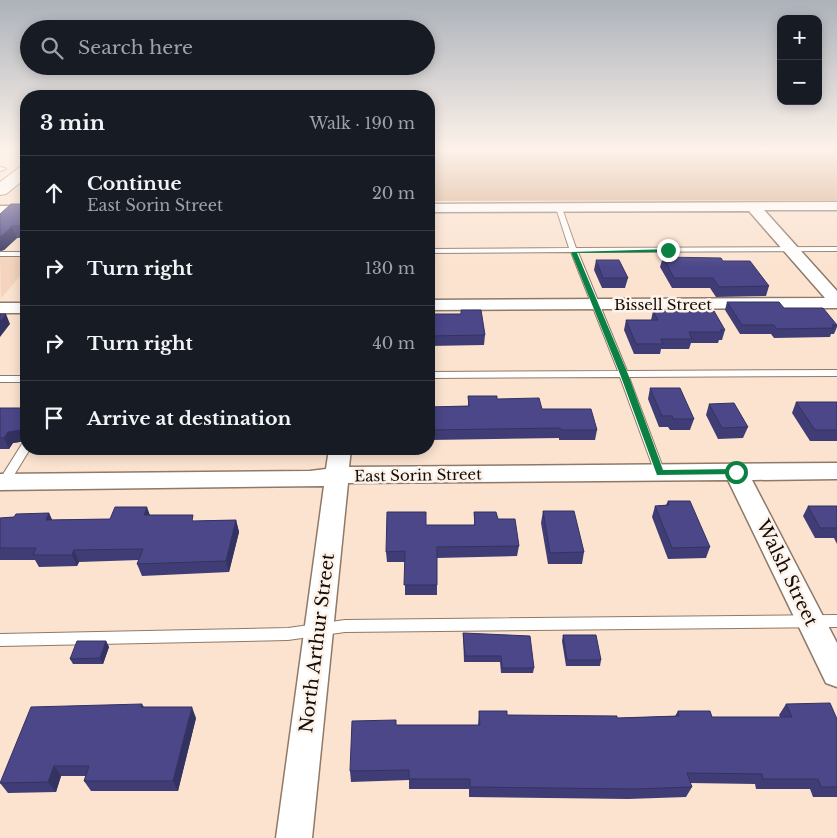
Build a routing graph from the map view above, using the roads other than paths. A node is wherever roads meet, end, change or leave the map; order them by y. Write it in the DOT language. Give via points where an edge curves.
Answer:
graph roads {
  1 [pos="837,206"];
  2 [pos="753,207"];
  3 [pos="435,208"];
  4 [pos="559,208"];
  5 [pos="0,210"];
  6 [pos="20,210"];
  7 [pos="791,249"];
  8 [pos="837,249"];
  9 [pos="435,251"];
  10 [pos="574,252"];
  11 [pos="0,254"];
  12 [pos="20,254"];
  13 [pos="837,302"];
  14 [pos="597,304"];
  15 [pos="435,305"];
  16 [pos="0,308"];
  17 [pos="20,308"];
  18 [pos="837,373"];
  19 [pos="624,374"];
  20 [pos="435,375"];
  21 [pos="0,379"];
  22 [pos="20,379"];
  23 [pos="20,455"];
  24 [pos="339,455"];
  25 [pos="837,471"];
  26 [pos="736,472"];
  27 [pos="660,473"];
  28 [pos="337,477"];
  29 [pos="2,482"];
  30 [pos="811,621"];
  31 [pos="837,621"];
  32 [pos="319,630"];
  33 [pos="0,640"];
  34 [pos="837,674"];
  35 [pos="294,838"];
  1 -- 2 [label="street"];
  2 -- 4 [label="street"];
  2 -- 7 [label="street"];
  3 -- 4 [label="street"];
  4 -- 10 [label="lane"];
  5 -- 6 [label="street"];
  7 -- 8 [label="lane"];
  7 -- 10 [label="lane"];
  7 -- 13 [label="street"];
  9 -- 10 [label="lane"];
  10 -- 14 [label="lane"];
  11 -- 12 [label="lane"];
  13 -- 14 [label="street, Bissell Street"];
  14 -- 15 [label="street, Bissell Street"];
  14 -- 19 [label="lane"];
  16 -- 17 [label="street"];
  18 -- 19 [label="lane"];
  19 -- 20 [label="lane"];
  19 -- 27 [label="lane"];
  21 -- 22 [label="lane"];
  23 -- 29 [label="lane"];
  24 -- 28 [label="street, North Arthur Street"];
  25 -- 26 [label="street, East Sorin Street"];
  26 -- 27 [label="street, East Sorin Street"];
  26 -- 30 [label="street, Walsh Street"];
  27 -- 28 [label="street, East Sorin Street" via="358,474"];
  28 -- 29 [label="street, East Sorin Street" via="310,480"];
  28 -- 32 [label="street, North Arthur Street"];
  30 -- 31 [label="lane"];
  30 -- 32 [label="lane" via="346,626"];
  30 -- 34 [label="street, Walsh Street"];
  32 -- 33 [label="lane" via="261,635"];
  32 -- 35 [label="street, North Arthur Street"];
}
